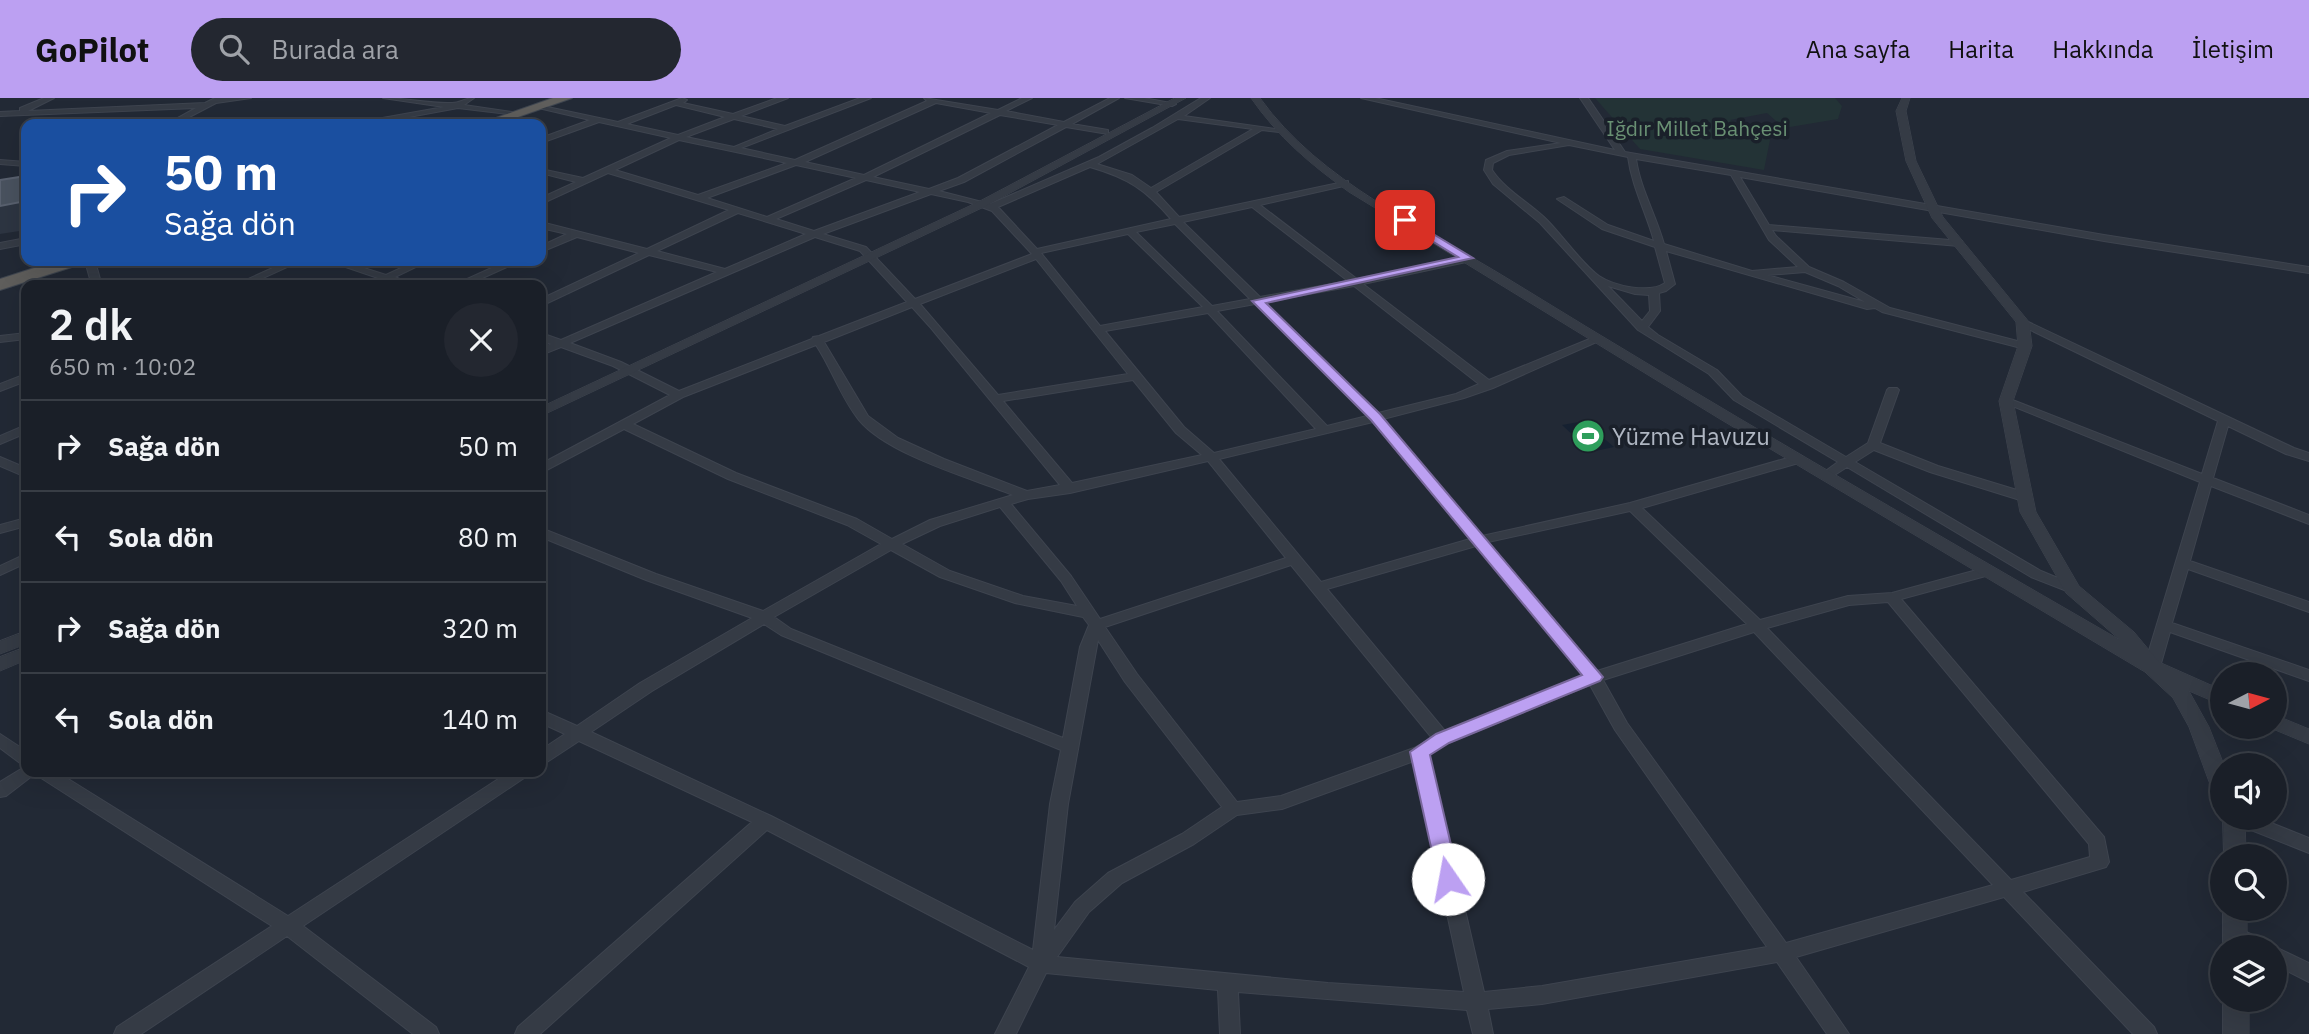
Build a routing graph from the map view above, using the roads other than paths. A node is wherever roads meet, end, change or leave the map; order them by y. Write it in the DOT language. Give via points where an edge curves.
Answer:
graph roads {
  1 [pos="50,98"];
  2 [pos="247,98"];
  3 [pos="387,98"];
  4 [pos="470,98"];
  5 [pos="551,98"];
  6 [pos="566,98"];
  7 [pos="688,98"];
  8 [pos="785,98"];
  9 [pos="867,98"];
  10 [pos="920,98"];
  11 [pos="1028,98"];
  12 [pos="1115,98"];
  13 [pos="1129,98"];
  14 [pos="1206,98"];
  15 [pos="1255,98"];
  16 [pos="1365,98"];
  17 [pos="1584,98"];
  18 [pos="1906,98"];
  19 [pos="1170,100"];
  20 [pos="215,101"];
  21 [pos="934,101"];
  22 [pos="675,103"];
  23 [pos="455,107"];
  24 [pos="538,107"];
  25 [pos="508,112"];
  26 [pos="998,112"];
  27 [pos="15,113"];
  28 [pos="0,114"];
  29 [pos="733,117"];
  30 [pos="1177,117"];
  31 [pos="181,119"];
  32 [pos="388,119"];
  33 [pos="486,119"];
  34 [pos="501,119"];
  35 [pos="600,120"];
  36 [pos="0,121"];
  37 [pos="620,124"];
  38 [pos="1067,125"];
  39 [pos="786,129"];
  40 [pos="1259,129"];
  41 [pos="1279,130"];
  42 [pos="1105,132"];
  43 [pos="681,136"];
  44 [pos="546,139"];
  45 [pos="1570,144"];
  46 [pos="736,148"];
  47 [pos="1627,155"];
  48 [pos="800,161"];
  49 [pos="0,162"];
  50 [pos="21,164"];
  51 [pos="1088,164"];
  52 [pos="607,170"];
  53 [pos="546,171"];
  54 [pos="1734,174"];
  55 [pos="868,177"];
  56 [pos="584,181"];
  57 [pos="1345,183"];
  58 [pos="932,191"];
  59 [pos="1152,191"];
  60 [pos="699,198"];
  61 [pos="546,199"];
  62 [pos="1561,199"];
  63 [pos="981,204"];
  64 [pos="1255,205"];
  65 [pos="1936,209"];
  66 [pos="737,210"];
  67 [pos="769,219"];
  68 [pos="1176,220"];
  69 [pos="546,226"];
  70 [pos="1764,227"];
  71 [pos="1130,231"];
  72 [pos="816,233"];
  73 [pos="576,234"];
  74 [pos="21,242"];
  75 [pos="1959,243"];
  76 [pos="0,246"];
  77 [pos="546,247"];
  78 [pos="1662,247"];
  79 [pos="644,251"];
  80 [pos="866,252"];
  81 [pos="1036,253"];
  82 [pos="1468,258"];
  83 [pos="40,266"];
  84 [pos="57,266"];
  85 [pos="284,266"];
  86 [pos="349,266"];
  87 [pos="413,266"];
  88 [pos="503,266"];
  89 [pos="1806,269"];
  90 [pos="2309,270"];
  91 [pos="727,272"];
  92 [pos="1751,274"];
  93 [pos="389,278"];
  94 [pos="0,279"];
  95 [pos="1596,279"];
  96 [pos="251,280"];
  97 [pos="384,280"];
  98 [pos="395,280"];
  99 [pos="471,280"];
  100 [pos="1357,283"];
  101 [pos="0,285"];
  102 [pos="1654,292"];
  103 [pos="546,300"];
  104 [pos="1257,301"];
  105 [pos="912,302"];
  106 [pos="1210,309"];
  107 [pos="1886,310"];
  108 [pos="2022,322"];
  109 [pos="1643,328"];
  110 [pos="1099,329"];
  111 [pos="21,337"];
  112 [pos="546,338"];
  113 [pos="0,339"];
  114 [pos="817,339"];
  115 [pos="1597,340"];
  116 [pos="560,344"];
  117 [pos="2025,346"];
  118 [pos="546,350"];
  119 [pos="617,364"];
  120 [pos="629,370"];
  121 [pos="1134,376"];
  122 [pos="21,379"];
  123 [pos="1489,386"];
  124 [pos="0,388"];
  125 [pos="1893,390"];
  126 [pos="679,395"];
  127 [pos="546,398"];
  128 [pos="996,398"];
  129 [pos="2006,401"];
  130 [pos="546,410"];
  131 [pos="1376,417"];
  132 [pos="2224,420"];
  133 [pos="622,424"];
  134 [pos="1324,430"];
  135 [pos="21,431"];
  136 [pos="0,440"];
  137 [pos="1873,445"];
  138 [pos="1209,455"];
  139 [pos="2309,457"];
  140 [pos="1798,458"];
  141 [pos="0,461"];
  142 [pos="1846,461"];
  143 [pos="546,467"];
  144 [pos="21,471"];
  145 [pos="1826,475"];
  146 [pos="2208,481"];
  147 [pos="1070,488"];
  148 [pos="1026,495"];
  149 [pos="2025,497"];
  150 [pos="1003,502"];
  151 [pos="1633,506"];
  152 [pos="2309,520"];
  153 [pos="21,523"];
  154 [pos="0,529"];
  155 [pos="546,534"];
  156 [pos="1481,540"];
  157 [pos="893,543"];
  158 [pos="1295,559"];
  159 [pos="21,560"];
  160 [pos="2183,563"];
  161 [pos="1988,570"];
  162 [pos="0,571"];
  163 [pos="1318,587"];
  164 [pos="2072,589"];
  165 [pos="1892,597"];
  166 [pos="2309,607"];
  167 [pos="764,617"];
  168 [pos="1092,619"];
  169 [pos="2164,625"];
  170 [pos="1757,626"];
  171 [pos="21,639"];
  172 [pos="0,648"];
  173 [pos="21,655"];
  174 [pos="0,665"];
  175 [pos="2152,667"];
  176 [pos="2309,676"];
  177 [pos="1594,677"];
  178 [pos="2210,693"];
  179 [pos="546,718"];
  180 [pos="2287,727"];
  181 [pos="578,733"];
  182 [pos="2309,737"];
  183 [pos="1442,739"];
  184 [pos="0,740"];
  185 [pos="1070,747"];
  186 [pos="1420,752"];
  187 [pos="546,755"];
  188 [pos="21,756"];
  189 [pos="2210,756"];
  190 [pos="21,776"];
  191 [pos="52,777"];
  192 [pos="512,777"];
  193 [pos="0,791"];
  194 [pos="1233,809"];
  195 [pos="765,821"];
  196 [pos="2269,830"];
  197 [pos="2309,846"];
  198 [pos="2006,888"];
  199 [pos="288,926"];
  200 [pos="1781,953"];
  201 [pos="2287,961"];
  202 [pos="1041,964"];
  203 [pos="2309,973"];
  204 [pos="1228,982"];
  205 [pos="1474,1002"];
  206 [pos="2236,1012"];
  207 [pos="124,1034"];
  208 [pos="429,1034"];
  209 [pos="525,1034"];
  210 [pos="1005,1034"];
  211 [pos="1230,1034"];
  212 [pos="1483,1034"];
  213 [pos="1839,1034"];
  214 [pos="2147,1034"];
  215 [pos="2236,1034"];
  1 -- 27 [label="street"];
  2 -- 20 [label="street"];
  3 -- 23 [label="street"];
  4 -- 23 [label="street"];
  5 -- 25 [label="highway"];
  6 -- 24 [label="highway"];
  7 -- 22 [label="street"];
  8 -- 29 [label="street"];
  9 -- 39 [label="street"];
  10 -- 21 [label="street"];
  11 -- 26 [label="street"];
  12 -- 38 [label="street"];
  13 -- 19 [label="street"];
  14 -- 30 [label="street"];
  15 -- 41 [label="street"];
  16 -- 45 [label="street"];
  17 -- 47 [label="street"];
  18 -- 65 [label="street" via="1901,111 1911,161"];
  19 -- 42 [label="street"];
  19 -- 63 [label="street"];
  20 -- 27 [label="street"];
  20 -- 31 [label="street"];
  21 -- 26 [label="street"];
  21 -- 48 [label="street"];
  22 -- 29 [label="street"];
  22 -- 37 [label="street"];
  23 -- 25 [label="street"];
  23 -- 32 [label="street"];
  24 -- 34 [label="highway"];
  24 -- 35 [label="street"];
  25 -- 33 [label="highway"];
  26 -- 38 [label="street"];
  26 -- 55 [label="street"];
  27 -- 28 [label="street"];
  27 -- 36 [label="street"];
  29 -- 39 [label="street"];
  29 -- 43 [label="street"];
  30 -- 40 [label="street"];
  30 -- 51 [label="street"];
  35 -- 37 [label="street"];
  35 -- 44 [label="street"];
  37 -- 43 [label="street"];
  38 -- 42 [label="street"];
  38 -- 58 [label="street"];
  39 -- 46 [label="street"];
  40 -- 41 [label="street"];
  40 -- 59 [label="street"];
  41 -- 57 [label="street"];
  42 -- 63 [label="street"];
  43 -- 46 [label="street"];
  43 -- 52 [label="street"];
  45 -- 47 [label="street"];
  45 -- 95 [label="street" via="1501,154 1489,162 1489,170 1496,182 1544,221"];
  46 -- 48 [label="street"];
  47 -- 54 [label="street"];
  47 -- 78 [label="street"];
  48 -- 55 [label="street"];
  48 -- 60 [label="street"];
  49 -- 50 [label="street"];
  51 -- 59 [label="street" via="1139,179"];
  51 -- 63 [label="street"];
  52 -- 56 [label="street"];
  52 -- 60 [label="street"];
  53 -- 56 [label="street"];
  54 -- 65 [label="street"];
  54 -- 70 [label="street"];
  55 -- 58 [label="street"];
  55 -- 67 [label="street"];
  56 -- 61 [label="street"];
  57 -- 64 [label="street"];
  57 -- 82 [label="street"];
  58 -- 63 [label="street"];
  58 -- 72 [label="street"];
  59 -- 68 [label="street"];
  60 -- 66 [label="street"];
  62 -- 78 [label="street" via="1605,227"];
  63 -- 80 [label="street"];
  63 -- 81 [label="street"];
  64 -- 68 [label="street"];
  64 -- 100 [label="street"];
  65 -- 75 [label="street"];
  65 -- 90 [label="street"];
  66 -- 67 [label="street"];
  66 -- 79 [label="street"];
  67 -- 72 [label="street"];
  68 -- 71 [label="street"];
  68 -- 104 [label="street"];
  69 -- 73 [label="street"];
  70 -- 75 [label="street"];
  70 -- 89 [label="street" via="1784,252"];
  71 -- 81 [label="street"];
  71 -- 106 [label="street"];
  72 -- 80 [label="street"];
  72 -- 91 [label="street"];
  73 -- 77 [label="street"];
  73 -- 79 [label="street"];
  74 -- 76 [label="street"];
  75 -- 108 [label="street"];
  78 -- 92 [label="street"];
  78 -- 102 [label="street" via="1670,284"];
  79 -- 91 [label="street"];
  79 -- 103 [label="street"];
  80 -- 105 [label="street"];
  80 -- 119 [label="street"];
  80 -- 120 [label="street"];
  81 -- 105 [label="street"];
  81 -- 110 [label="street"];
  82 -- 100 [label="street"];
  82 -- 115 [label="street"];
  83 -- 94 [label="highway"];
  84 -- 101 [label="highway"];
  85 -- 96 [label="street"];
  86 -- 93 [label="street"];
  87 -- 93 [label="street"];
  88 -- 99 [label="street"];
  89 -- 92 [label="street"];
  89 -- 107 [label="street"];
  91 -- 116 [label="street"];
  92 -- 107 [label="street"];
  93 -- 97 [label="street"];
  93 -- 98 [label="street"];
  95 -- 102 [label="street"];
  95 -- 109 [label="street"];
  100 -- 104 [label="street"];
  100 -- 123 [label="street"];
  102 -- 109 [label="street" via="1656,311"];
  104 -- 106 [label="street"];
  104 -- 131 [label="street"];
  105 -- 114 [label="street"];
  105 -- 128 [label="street"];
  106 -- 110 [label="street"];
  106 -- 134 [label="street"];
  107 -- 117 [label="street"];
  108 -- 117 [label="street"];
  108 -- 132 [label="street"];
  109 -- 142 [label="street" via="1713,372 1738,398"];
  110 -- 121 [label="street"];
  111 -- 113 [label="street"];
  112 -- 116 [label="street"];
  114 -- 126 [label="street"];
  114 -- 148 [label="street" via="865,419 883,433"];
  115 -- 123 [label="street"];
  115 -- 140 [label="street"];
  116 -- 118 [label="street"];
  116 -- 119 [label="street"];
  117 -- 129 [label="street"];
  119 -- 120 [label="street"];
  119 -- 127 [label="street"];
  120 -- 126 [label="street"];
  120 -- 130 [label="street"];
  121 -- 128 [label="street"];
  121 -- 138 [label="street" via="1180,430"];
  122 -- 124 [label="street"];
  123 -- 131 [label="street"];
  125 -- 137 [label="street"];
  126 -- 133 [label="street"];
  128 -- 147 [label="street"];
  129 -- 146 [label="street"];
  129 -- 149 [label="street"];
  131 -- 134 [label="street"];
  131 -- 156 [label="street"];
  132 -- 139 [label="street"];
  132 -- 146 [label="street"];
  133 -- 143 [label="street"];
  133 -- 157 [label="street" via="732,477"];
  134 -- 138 [label="street"];
  135 -- 136 [label="street"];
  137 -- 142 [label="street"];
  137 -- 149 [label="street"];
  138 -- 147 [label="street"];
  138 -- 158 [label="street"];
  140 -- 145 [label="street"];
  140 -- 151 [label="street"];
  141 -- 144 [label="street"];
  142 -- 145 [label="street"];
  142 -- 164 [label="street" via="2046,580"];
  145 -- 161 [label="street"];
  146 -- 152 [label="street"];
  146 -- 160 [label="street"];
  147 -- 148 [label="street"];
  148 -- 150 [label="street"];
  149 -- 164 [label="street" via="2028,512"];
  150 -- 157 [label="street" via="935,523"];
  150 -- 168 [label="street" via="1066,579"];
  151 -- 156 [label="street"];
  151 -- 170 [label="street"];
  153 -- 154 [label="street"];
  155 -- 167 [label="street"];
  156 -- 163 [label="street"];
  156 -- 177 [label="street"];
  157 -- 167 [label="street"];
  157 -- 168 [label="street" via="944,574"];
  158 -- 163 [label="street"];
  158 -- 168 [label="street"];
  159 -- 162 [label="street"];
  160 -- 166 [label="street"];
  160 -- 169 [label="street"];
  161 -- 165 [label="street"];
  161 -- 175 [label="street"];
  163 -- 183 [label="street"];
  164 -- 175 [label="street" via="2127,636"];
  165 -- 170 [label="street" via="1847,601"];
  165 -- 198 [label="street" via="2098,842 2100,862"];
  167 -- 181 [label="street"];
  167 -- 185 [label="street" via="786,632"];
  168 -- 185 [label="street"];
  168 -- 194 [label="street" via="1131,678"];
  169 -- 175 [label="street"];
  169 -- 176 [label="street"];
  170 -- 177 [label="street"];
  170 -- 198 [label="street"];
  171 -- 172 [label="street"];
  173 -- 174 [label="street"];
  175 -- 178 [label="street"];
  175 -- 189 [label="street" via="2181,694"];
  177 -- 183 [label="street"];
  177 -- 200 [label="street" via="1621,726"];
  179 -- 181 [label="street"];
  180 -- 182 [label="street"];
  181 -- 187 [label="street"];
  181 -- 195 [label="street"];
  183 -- 186 [label="street"];
  184 -- 188 [label="street"];
  185 -- 202 [label="street"];
  186 -- 194 [label="street" via="1282,802"];
  186 -- 205 [label="street"];
  190 -- 193 [label="street"];
  191 -- 199 [label="street"];
  192 -- 199 [label="street"];
  194 -- 202 [label="street" via="1115,878 1082,907"];
  195 -- 202 [label="street"];
  195 -- 209 [label="street"];
  196 -- 197 [label="street"];
  198 -- 200 [label="street"];
  198 -- 214 [label="street"];
  199 -- 207 [label="street"];
  199 -- 208 [label="street"];
  200 -- 205 [label="street" via="1542,995"];
  200 -- 213 [label="street"];
  201 -- 203 [label="street"];
  202 -- 204 [label="street"];
  202 -- 210 [label="street"];
  204 -- 205 [label="street"];
  204 -- 211 [label="street"];
  205 -- 212 [label="street"];
  206 -- 215 [label="street"];
}
